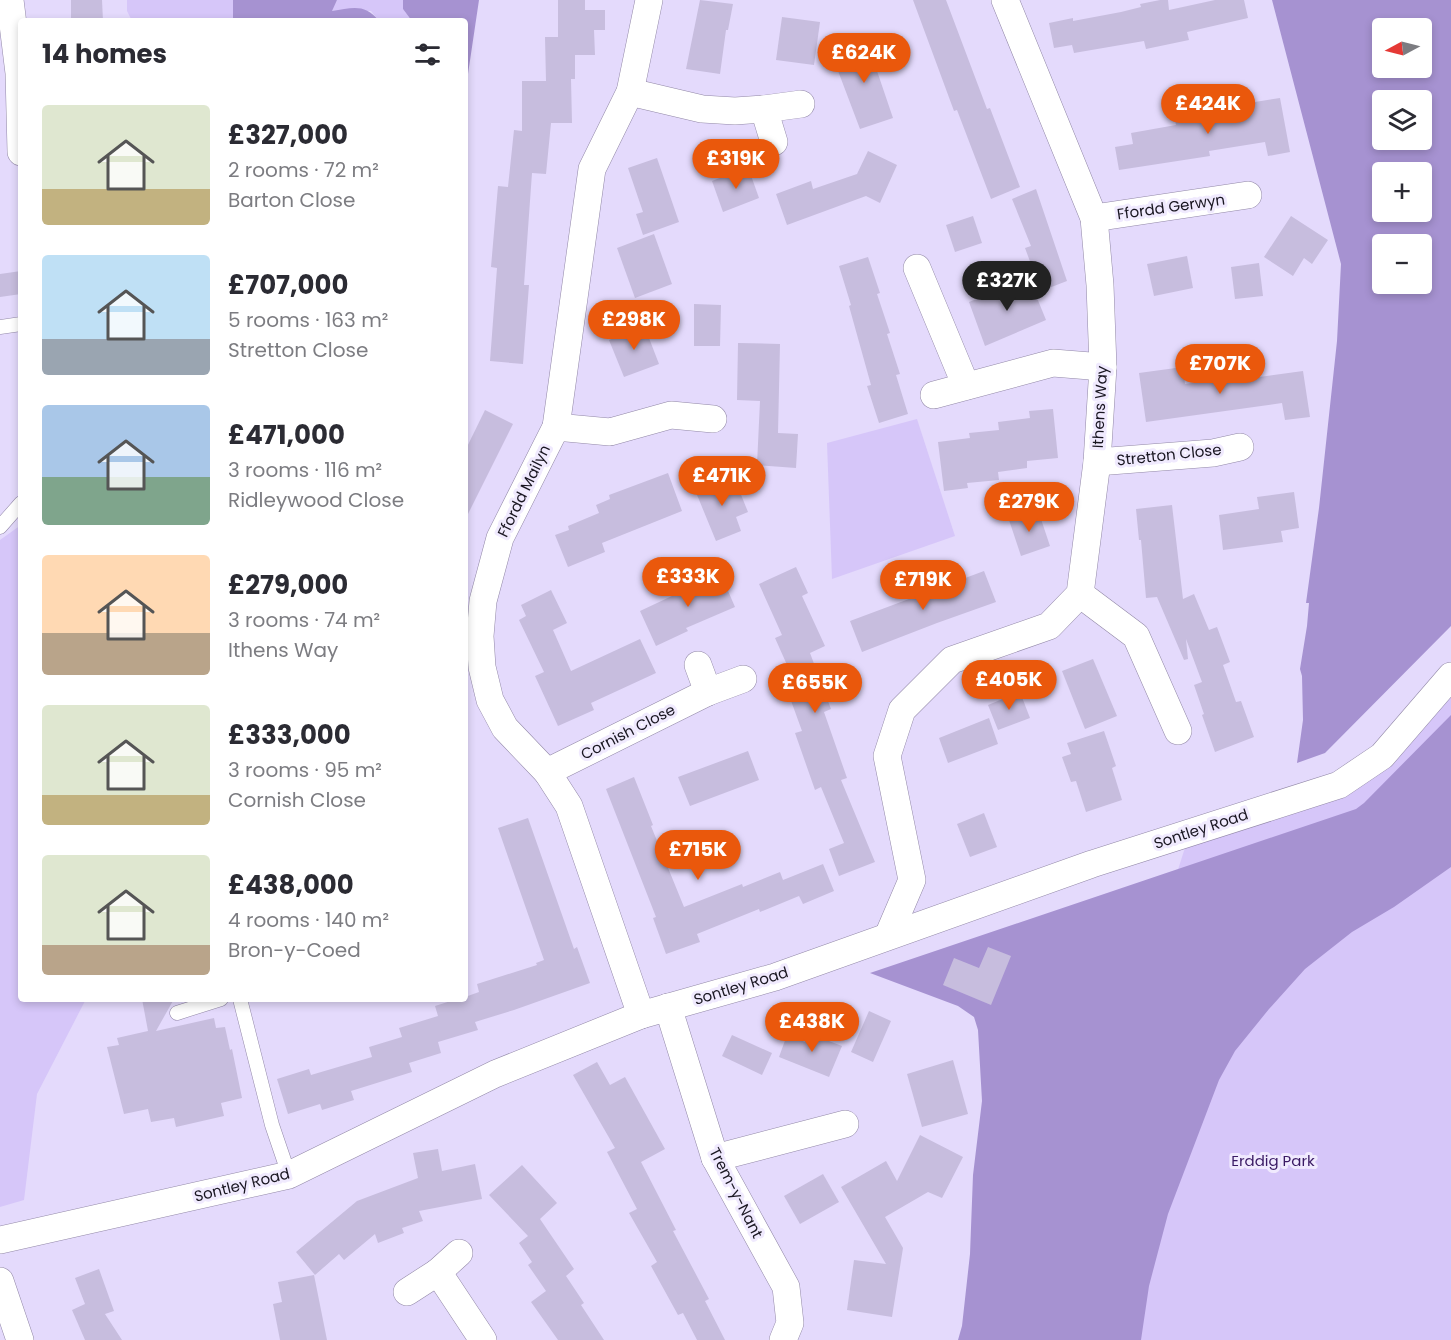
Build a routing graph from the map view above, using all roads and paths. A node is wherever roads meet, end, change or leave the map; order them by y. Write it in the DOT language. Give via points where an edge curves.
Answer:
graph roads {
  1 [pos="10,0"];
  2 [pos="1005,0"];
  3 [pos="647,5"];
  4 [pos="18,65"];
  5 [pos="630,92"];
  6 [pos="801,104"];
  7 [pos="764,109"];
  8 [pos="774,142"];
  9 [pos="1248,195"];
  10 [pos="1094,218"];
  11 [pos="917,268"];
  12 [pos="18,324"];
  13 [pos="0,327"];
  14 [pos="1103,367"];
  15 [pos="966,386"];
  16 [pos="934,395"];
  17 [pos="713,419"];
  18 [pos="556,427"];
  19 [pos="1240,447"];
  20 [pos="1097,462"];
  21 [pos="18,506"];
  22 [pos="0,527"];
  23 [pos="1080,594"];
  24 [pos="698,665"];
  25 [pos="1451,676"];
  26 [pos="743,678"];
  27 [pos="708,692"];
  28 [pos="1178,731"];
  29 [pos="547,772"];
  30 [pos="888,936"];
  31 [pos="212,1002"];
  32 [pos="241,1002"];
  33 [pos="668,1007"];
  34 [pos="177,1013"];
  35 [pos="641,1015"];
  36 [pos="846,1124"];
  37 [pos="715,1158"];
  38 [pos="289,1175"];
  39 [pos="0,1240"];
  40 [pos="459,1253"];
  41 [pos="438,1272"];
  42 [pos="0,1281"];
  43 [pos="407,1292"];
  44 [pos="20,1340"];
  45 [pos="483,1340"];
  46 [pos="783,1340"];
  1 -- 4 [label="street"];
  2 -- 10 [label="street, Ithens Way"];
  3 -- 5 [label="street, Ffordd Mailyn"];
  5 -- 7 [label="street" via="702,109"];
  5 -- 18 [label="street, Ffordd Mailyn" via="592,169"];
  6 -- 7 [label="street"];
  7 -- 8 [label="street"];
  9 -- 10 [label="street, Ffordd Gerwyn"];
  10 -- 14 [label="street, Ithens Way"];
  11 -- 15 [label="street"];
  12 -- 13 [label="lane"];
  14 -- 15 [label="street" via="1053,363"];
  14 -- 20 [label="street, Ithens Way"];
  15 -- 16 [label="street"];
  17 -- 18 [label="street" via="671,415 610,432"];
  18 -- 29 [label="street, Ffordd Mailyn" via="500,538 483,602 480,636 490,700 505,728"];
  19 -- 20 [label="street, Stretton Close" via="1212,453"];
  20 -- 23 [label="street, Ithens Way"];
  21 -- 22 [label="lane"];
  23 -- 28 [label="street" via="1136,636"];
  23 -- 30 [label="street" via="1049,626 952,660 902,710 887,756 912,880"];
  24 -- 27 [label="street"];
  25 -- 30 [label="street, Sontley Road" via="1382,756 1340,786 1157,843"];
  26 -- 27 [label="street, Cornish Close"];
  27 -- 29 [label="street, Cornish Close"];
  29 -- 35 [label="street, Ffordd Mailyn" via="569,806"];
  30 -- 33 [label="street, Sontley Road" via="776,977"];
  31 -- 34 [label="lane"];
  32 -- 38 [label="lane"];
  33 -- 35 [label="street, Sontley Road"];
  33 -- 37 [label="street, Trem-y-Nant"];
  35 -- 38 [label="street, Sontley Road" via="495,1074"];
  36 -- 37 [label="street"];
  37 -- 46 [label="street, Trem-y-Nant" via="786,1287 790,1323"];
  38 -- 39 [label="street, Sontley Road"];
  40 -- 41 [label="street"];
  41 -- 43 [label="street"];
  41 -- 45 [label="street"];
  42 -- 44 [label="street"];
}
